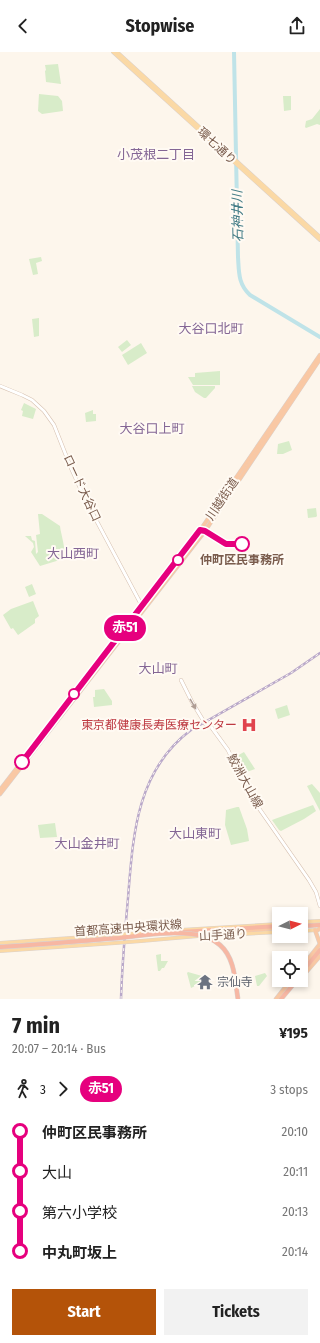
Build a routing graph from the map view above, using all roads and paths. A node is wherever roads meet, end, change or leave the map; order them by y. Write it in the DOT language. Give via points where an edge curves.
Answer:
graph roads {
  1 [pos="113,52"];
  2 [pos="117,52"];
  3 [pos="320,237"];
  4 [pos="320,240"];
  5 [pos="320,354"];
  6 [pos="320,360"];
  7 [pos="0,386"];
  8 [pos="143,608"];
  9 [pos="180,680"];
  10 [pos="0,790"];
  11 [pos="0,794"];
  12 [pos="320,906"];
  13 [pos="320,921"];
  14 [pos="308,924"];
  15 [pos="272,926"];
  16 [pos="308,926"];
  17 [pos="319,927"];
  18 [pos="272,928"];
  19 [pos="308,929"];
  20 [pos="272,932"];
  21 [pos="224,934"];
  22 [pos="142,936"];
  23 [pos="0,944"];
  24 [pos="320,944"];
  25 [pos="0,949"];
  26 [pos="320,950"];
  27 [pos="320,955"];
  28 [pos="308,959"];
  29 [pos="308,966"];
  30 [pos="308,968"];
  31 [pos="286,987"];
  32 [pos="291,987"];
  33 [pos="238,999"];
  34 [pos="276,999"];
  35 [pos="281,999"];
  1 -- 4 [label="main road, 環七通り"];
  2 -- 3 [label="main road, 環七通り"];
  5 -- 8 [label="highway, 川越街道" via="200,530"];
  6 -- 8 [label="highway, 川越街道" via="205,531"];
  7 -- 8 [label="main road, ロード大谷口" via="32,400 42,408 51,421 86,501"];
  8 -- 10 [label="highway, 川越街道"];
  8 -- 11 [label="highway, 川越街道"];
  9 -- 12 [label="main road, 鮫洲大山線, one-way" via="206,725 209,724 227,749 249,794 311,882"];
  13 -- 14 [label="main road"];
  15 -- 22 [label="highway, bridge" via="190,930"];
  16 -- 17 [label="highway"];
  17 -- 19 [label="main road"];
  17 -- 24 [label="highway"];
  18 -- 21 [label="highway"];
  20 -- 21 [label="main road, 山手通り"];
  21 -- 22 [label="main road, 山手通り"];
  22 -- 23 [label="main road, 山手通り, bridge" via="114,935"];
  22 -- 25 [label="highway, 首都高速中央環状線, bridge"];
  22 -- 25 [label="main road, 山手通り, bridge" via="115,943"];
  22 -- 33 [label="highway, 首都高速中央環状線, bridge" via="191,934 215,941 224,949 230,960"];
  24 -- 28 [label="highway"];
  26 -- 29 [label="highway"];
  27 -- 30 [label="highway"];
  31 -- 34 [label="highway"];
  32 -- 35 [label="highway"];
}
